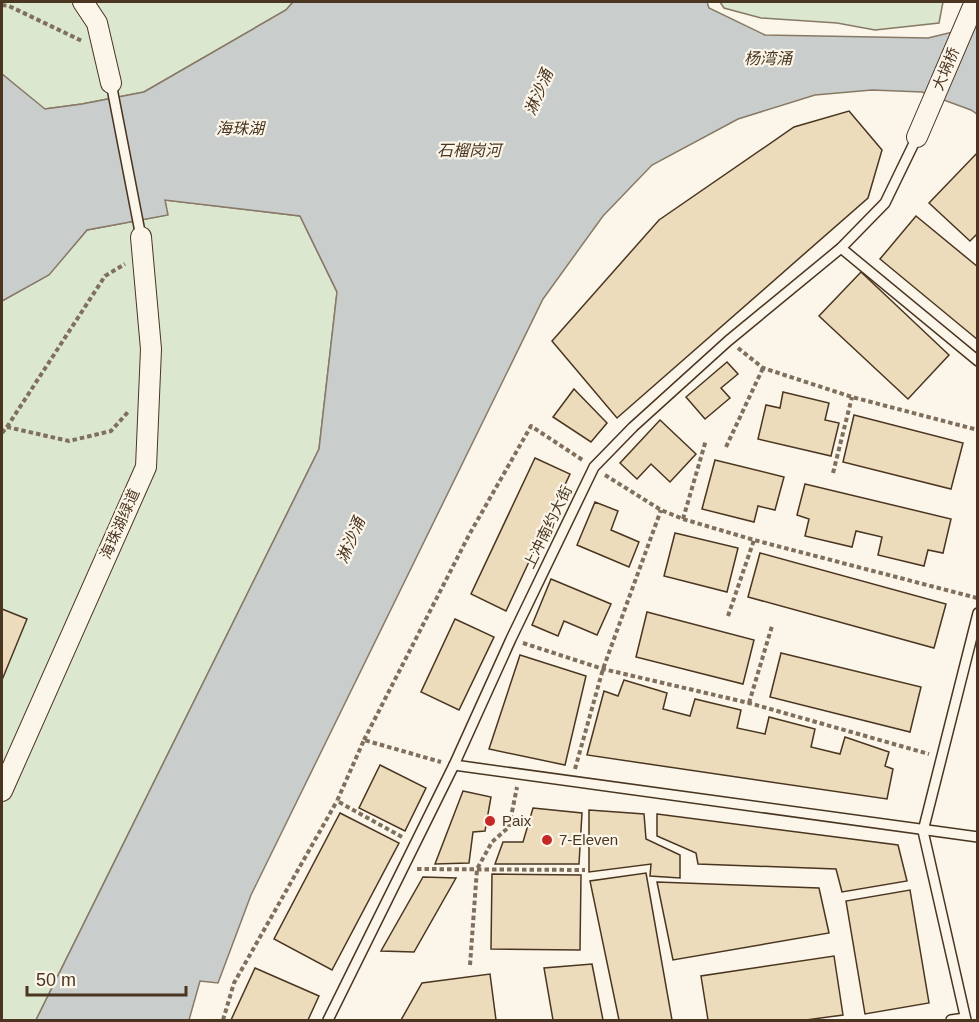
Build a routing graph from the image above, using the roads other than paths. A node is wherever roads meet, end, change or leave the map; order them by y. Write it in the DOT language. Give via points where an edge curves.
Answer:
graph roads {
  1 [pos="83,2"];
  2 [pos="975,2"];
  3 [pos="111,83"];
  4 [pos="917,137"];
  5 [pos="141,245"];
  6 [pos="841,248"];
  7 [pos="978,362"];
  8 [pos="978,614"];
  9 [pos="454,765"];
  10 [pos="2,791"];
  11 [pos="922,831"];
  12 [pos="978,837"];
  13 [pos="965,1019"];
  14 [pos="328,1020"];
  15 [pos="951,1020"];
  1 -- 3 [label="street" via="97,23"];
  2 -- 4 [label="street, 大埚桥"];
  3 -- 5 [label="lane"];
  4 -- 6 [label="lane, 上冲南约大街" via="885,203"];
  5 -- 10 [label="street, 海珠湖绿道" via="151,349 146,467"];
  6 -- 7 [label="lane"];
  6 -- 9 [label="lane, 上冲南约大街" via="728,340 594,467"];
  8 -- 11 [label="lane"];
  9 -- 11 [label="lane"];
  9 -- 14 [label="lane, 上冲南约大街"];
  11 -- 12 [label="lane"];
  11 -- 13 [label="lane"];
  13 -- 15 [label="lane"];
}
